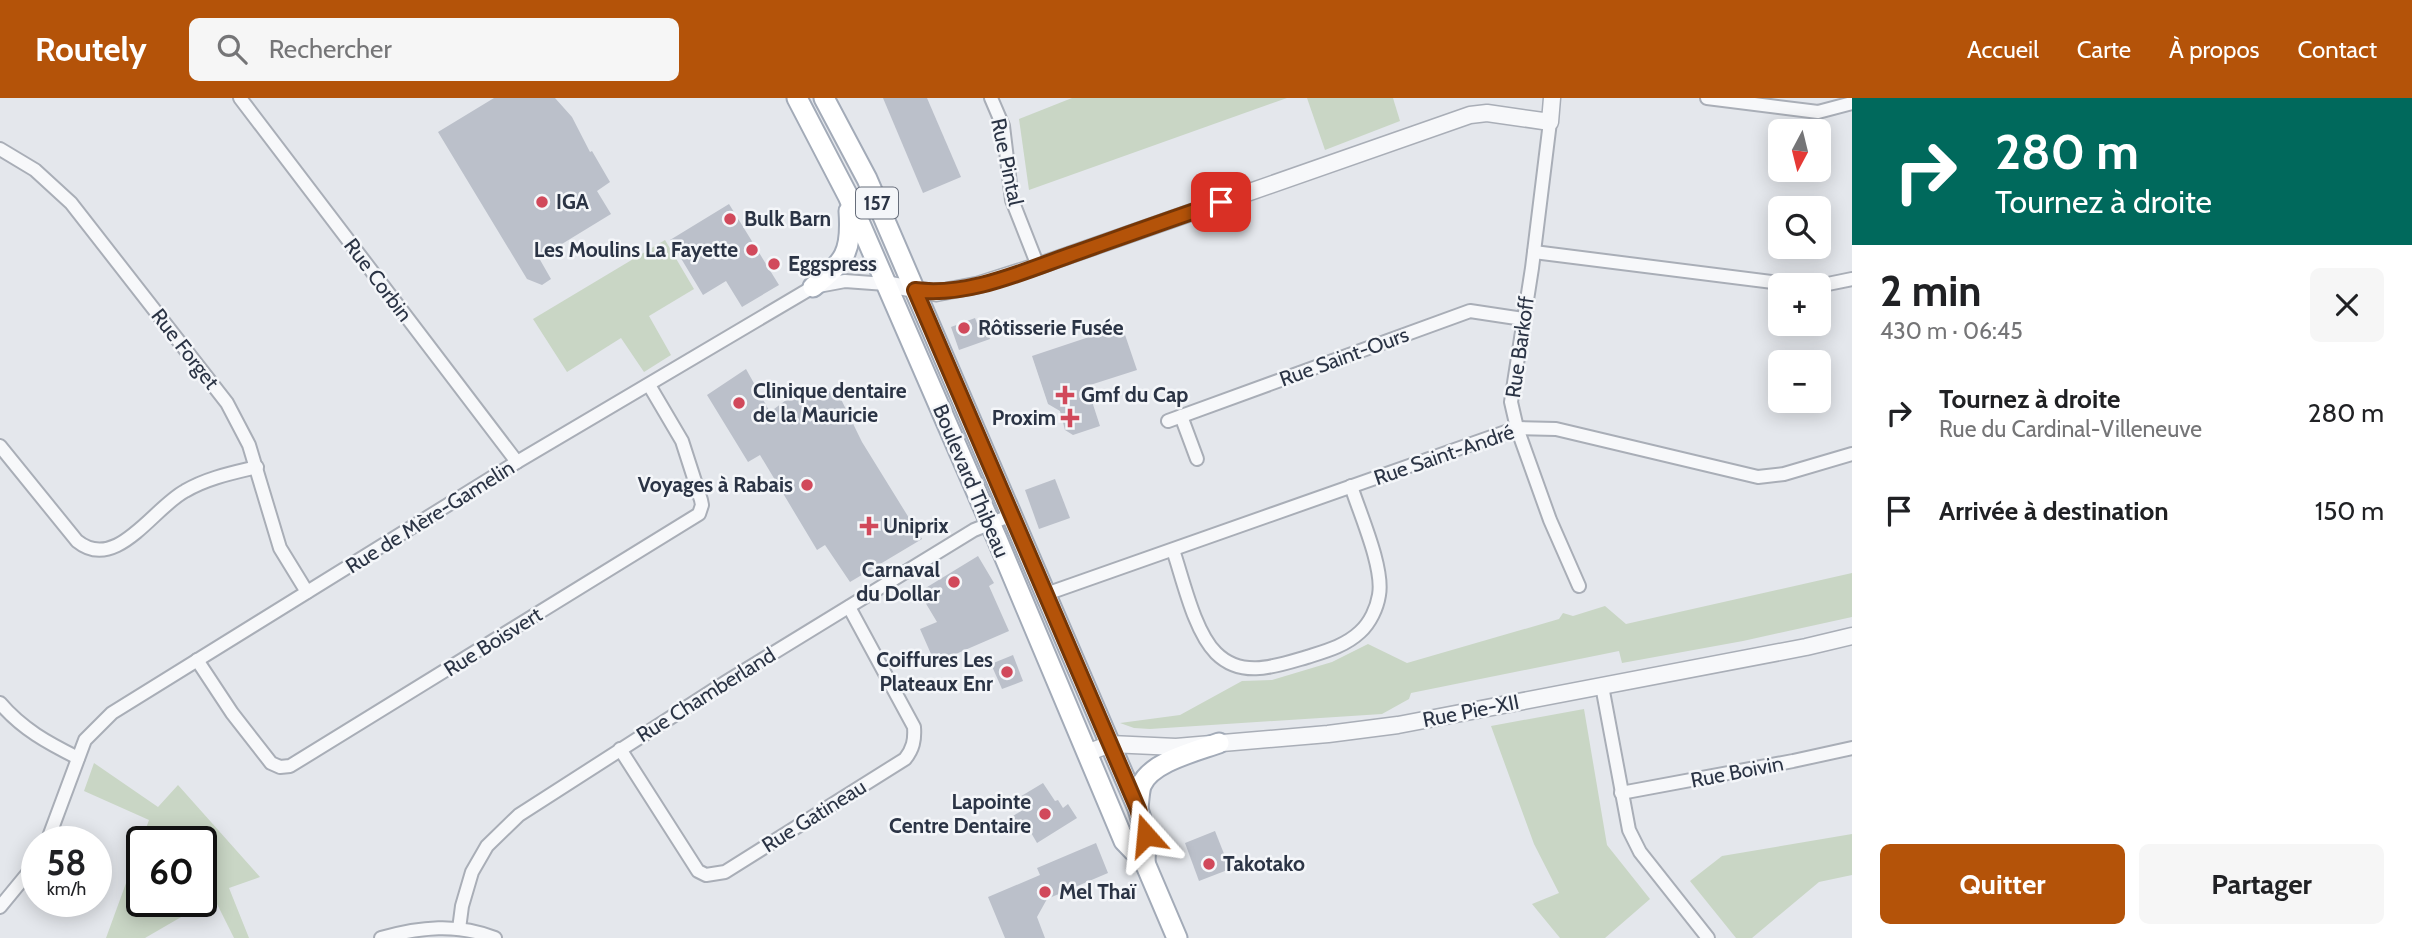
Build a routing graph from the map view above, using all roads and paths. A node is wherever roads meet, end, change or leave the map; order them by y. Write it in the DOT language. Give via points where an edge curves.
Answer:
graph roads {
  1 [pos="240,98"];
  2 [pos="797,98"];
  3 [pos="824,98"];
  4 [pos="991,98"];
  5 [pos="1552,98"];
  6 [pos="1707,98"];
  7 [pos="1852,103"];
  8 [pos="1549,122"];
  9 [pos="0,149"];
  10 [pos="848,196"];
  11 [pos="1534,252"];
  12 [pos="1038,266"];
  13 [pos="1852,279"];
  14 [pos="1768,281"];
  15 [pos="1831,283"];
  16 [pos="886,284"];
  17 [pos="813,287"];
  18 [pos="915,290"];
  19 [pos="1523,319"];
  20 [pos="649,385"];
  21 [pos="1517,428"];
  22 [pos="0,446"];
  23 [pos="1852,454"];
  24 [pos="1197,459"];
  25 [pos="517,463"];
  26 [pos="257,467"];
  27 [pos="1351,486"];
  28 [pos="1012,514"];
  29 [pos="990,524"];
  30 [pos="1173,550"];
  31 [pos="1579,586"];
  32 [pos="307,592"];
  33 [pos="1046,594"];
  34 [pos="849,607"];
  35 [pos="1852,636"];
  36 [pos="197,660"];
  37 [pos="1602,686"];
  38 [pos="0,703"];
  39 [pos="1219,743"];
  40 [pos="1110,744"];
  41 [pos="1852,748"];
  42 [pos="620,749"];
  43 [pos="1087,753"];
  44 [pos="78,758"];
  45 [pos="1620,793"];
  46 [pos="1138,809"];
  47 [pos="53,826"];
  48 [pos="1145,863"];
  49 [pos="21,881"];
  50 [pos="0,907"];
  51 [pos="459,929"];
  52 [pos="381,938"];
  53 [pos="495,938"];
  54 [pos="1177,938"];
  55 [pos="1708,938"];
  1 -- 25 [label="street, Rue Corbin"];
  2 -- 10 [label="main road, Boulevard Thibeau / 157"];
  3 -- 18 [label="main road, Boulevard Thibeau / 157" via="867,179"];
  4 -- 12 [label="street, Rue Pintal" via="1003,126 1013,200"];
  5 -- 8 [label="street, Rue Barkoff"];
  6 -- 7 [label="street" via="1818,112"];
  8 -- 11 [label="street, Rue Barkoff"];
  8 -- 12 [label="street" via="1470,115"];
  9 -- 26 [label="street, Rue Forget" via="35,170 71,203 227,403"];
  10 -- 16 [label="main road, Boulevard Thibeau / 157"];
  10 -- 17 [label="main road" via="848,251 836,269"];
  11 -- 14 [label="street"];
  11 -- 19 [label="street, Rue Barkoff"];
  12 -- 18 [label="street" via="978,285 936,293"];
  13 -- 15 [label="street"];
  16 -- 17 [label="street, Rue de Mère-Gamelin" via="845,281"];
  16 -- 18 [label="street"];
  16 -- 29 [label="main road, Boulevard Thibeau / 157"];
  17 -- 20 [label="street, Rue de Mère-Gamelin"];
  18 -- 28 [label="main road, Boulevard Thibeau / 157"];
  19 -- 21 [label="street, Rue Barkoff" via="1511,402"];
  19 -- 24 [label="street, Rue Saint-Ours" via="1471,311 1175,418"];
  20 -- 25 [label="street, Rue de Mère-Gamelin"];
  20 -- 36 [label="street, Rue Boisvert" via="682,441 701,500 699,514 290,766 271,763"];
  21 -- 23 [label="street, Rue Saint-André" via="1556,429 1758,477"];
  21 -- 27 [label="street, Rue Saint-André"];
  21 -- 31 [label="street, Rue Barkoff"];
  22 -- 26 [label="street" via="77,541 97,551 120,544 181,492"];
  25 -- 32 [label="street, Rue de Mère-Gamelin"];
  26 -- 32 [label="street, Rue Forget" via="280,548"];
  27 -- 30 [label="street, Rue Saint-André"];
  27 -- 30 [label="street" via="1380,588 1365,627 1332,650 1261,669 1223,659 1205,639"];
  28 -- 29 [label="street, Rue Chamberland"];
  28 -- 33 [label="main road, Boulevard Thibeau / 157"];
  29 -- 34 [label="street, Rue Chamberland"];
  29 -- 43 [label="main road, Boulevard Thibeau / 157"];
  30 -- 33 [label="street, Rue Saint-André"];
  32 -- 36 [label="street, Rue de Mère-Gamelin"];
  33 -- 40 [label="main road, Boulevard Thibeau / 157"];
  34 -- 42 [label="street, Rue Chamberland"];
  34 -- 42 [label="street, Rue Gatineau" via="914,727 910,752 726,872 706,875 693,864"];
  35 -- 37 [label="street, Rue Pie-XII"];
  36 -- 44 [label="street, Rue de Mère-Gamelin" via="102,720 85,740"];
  37 -- 39 [label="street, Rue Pie-XII" via="1398,725"];
  37 -- 45 [label="street"];
  38 -- 44 [label="street" via="31,732"];
  39 -- 40 [label="street, Rue Pie-XII" via="1176,747"];
  39 -- 46 [label="main road" via="1155,770 1141,785"];
  40 -- 43 [label="street, Rue Pie-XII"];
  40 -- 46 [label="main road, Boulevard Thibeau / 157"];
  41 -- 45 [label="street, Rue Boivin"];
  42 -- 51 [label="street, Rue Chamberland" via="529,808 487,846 472,872"];
  43 -- 48 [label="main road, Boulevard Thibeau / 157" via="1124,841"];
  44 -- 47 [label="street, Rue de Mère-Gamelin"];
  45 -- 55 [label="street" via="1636,846"];
  46 -- 48 [label="main road, Boulevard Thibeau / 157" via="1146,835"];
  48 -- 54 [label="main road, Boulevard Thibeau / 157"];
  49 -- 50 [label="street"];
  51 -- 52 [label="street" via="434,927"];
  51 -- 53 [label="street"];
}
